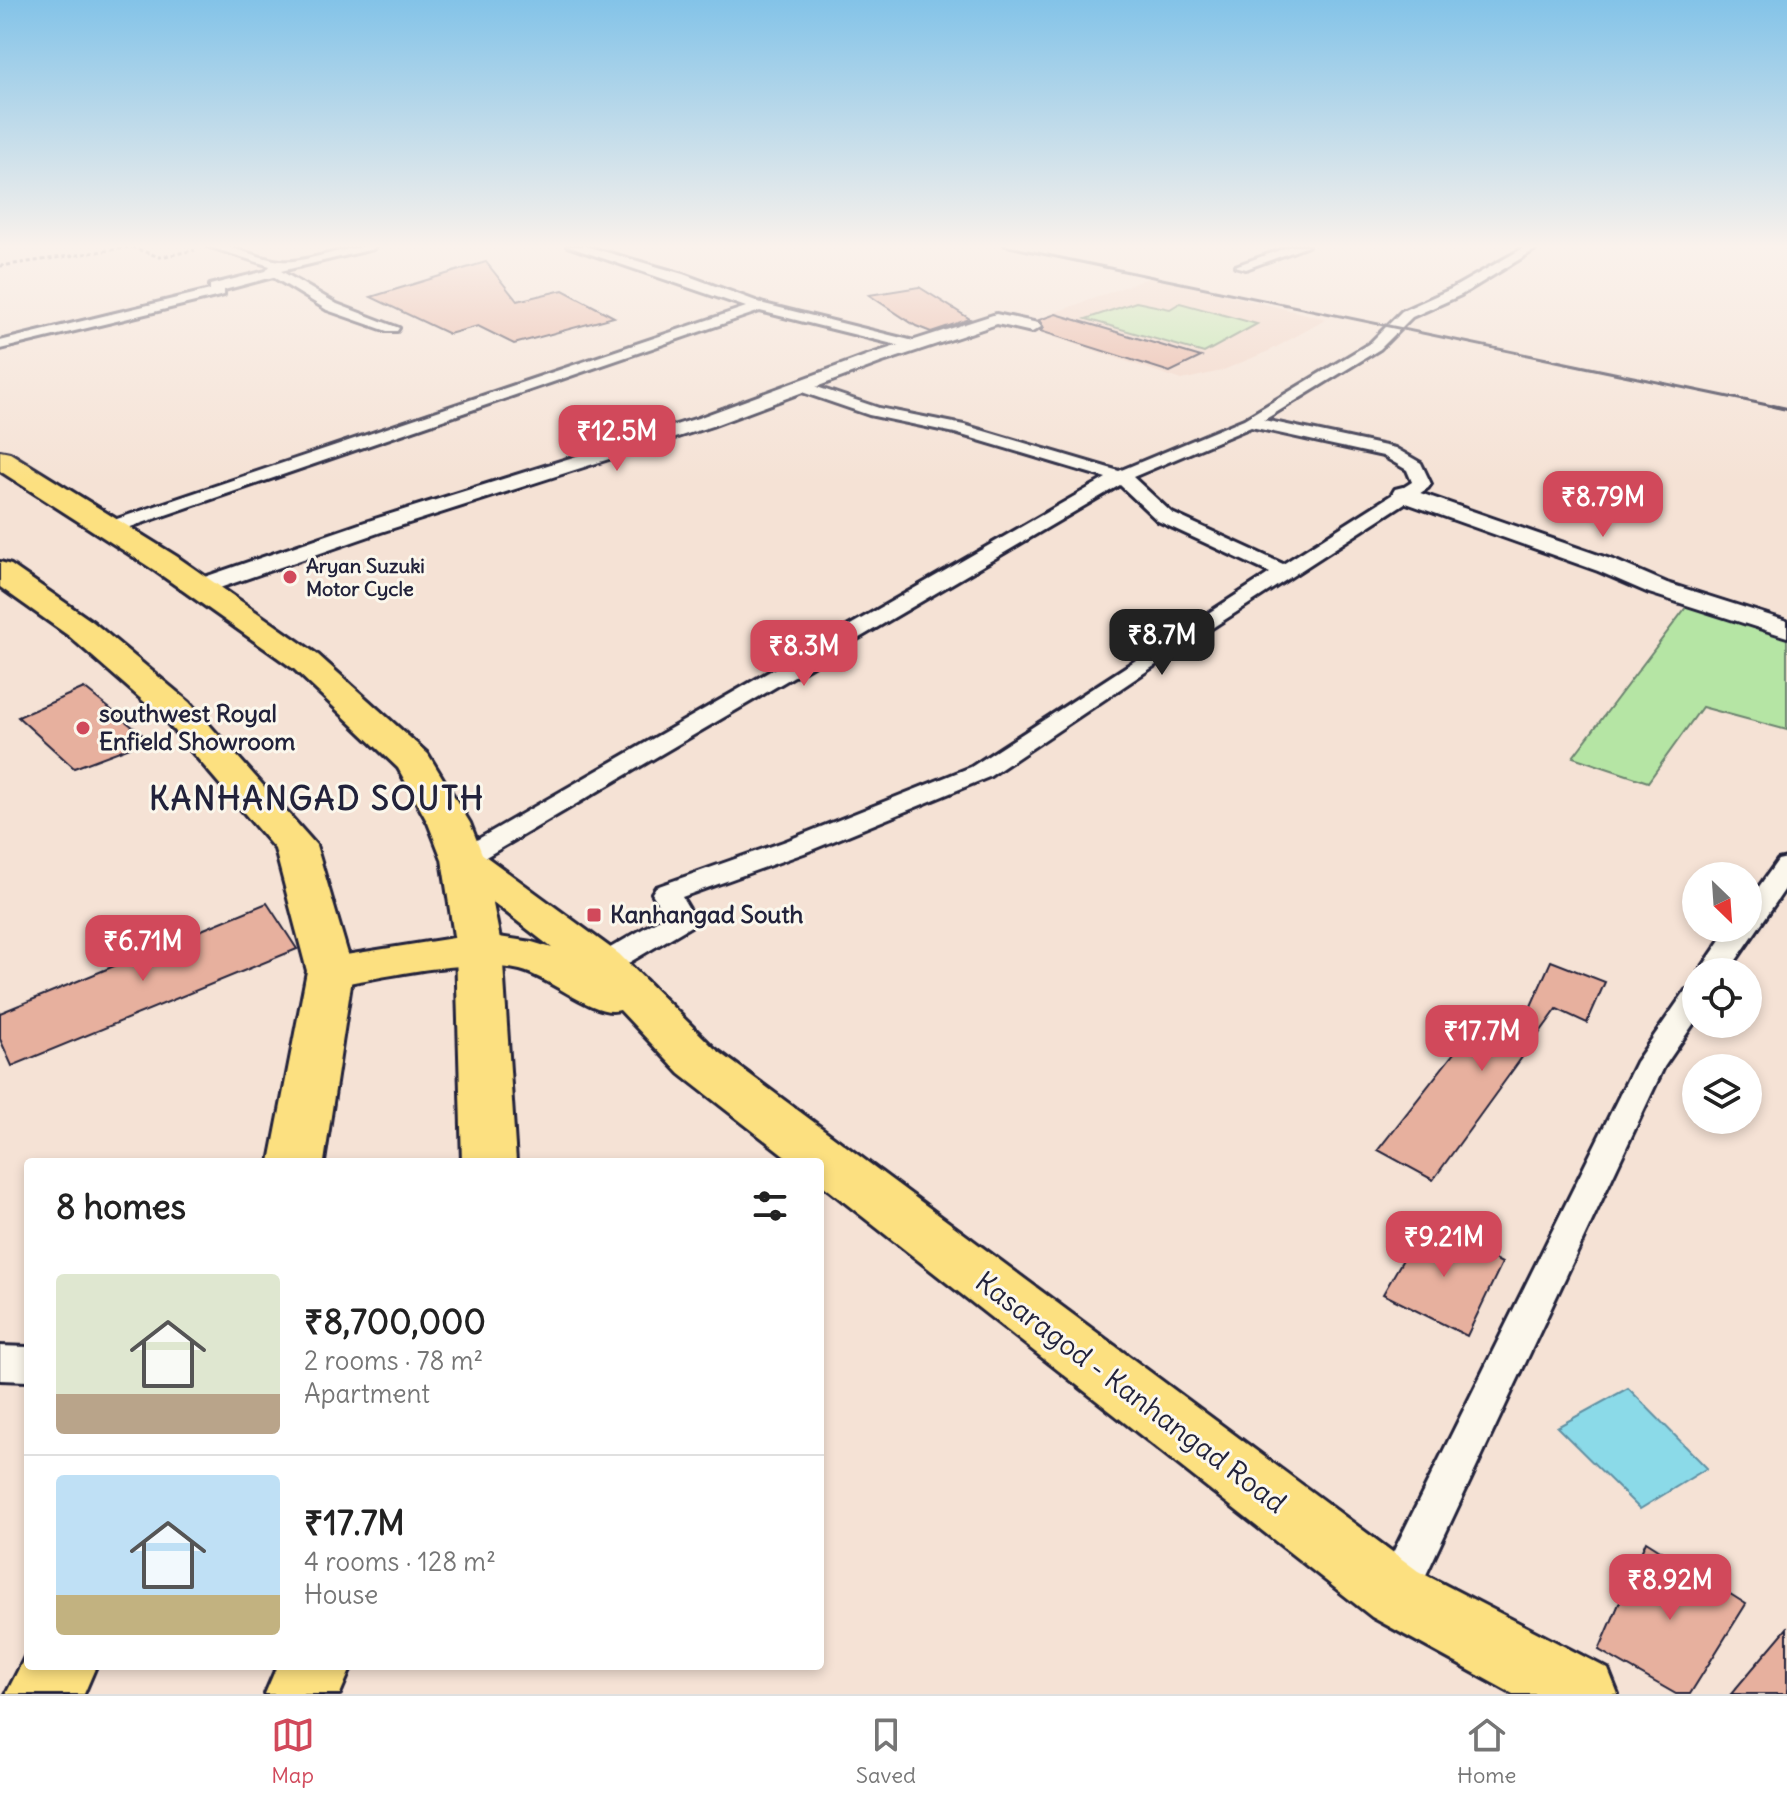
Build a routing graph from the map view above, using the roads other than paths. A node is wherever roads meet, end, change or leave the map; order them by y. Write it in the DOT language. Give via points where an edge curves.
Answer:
graph roads {
  1 [pos="82,325"];
  2 [pos="384,325"];
  3 [pos="706,325"];
  4 [pos="832,325"];
  5 [pos="978,325"];
  6 [pos="1023,325"];
  7 [pos="1396,325"];
  8 [pos="1032,327"];
  9 [pos="392,328"];
  10 [pos="0,345"];
  11 [pos="917,346"];
  12 [pos="802,387"];
  13 [pos="1250,422"];
  14 [pos="0,459"];
  15 [pos="1122,477"];
  16 [pos="1403,494"];
  17 [pos="109,528"];
  18 [pos="0,572"];
  19 [pos="1284,572"];
  20 [pos="199,587"];
  21 [pos="1787,629"];
  22 [pos="463,859"];
  23 [pos="1787,866"];
  24 [pos="1762,902"];
  25 [pos="479,949"];
  26 [pos="603,965"];
  27 [pos="330,971"];
  28 [pos="1682,1017"];
  29 [pos="697,1061"];
  30 [pos="298,1158"];
  31 [pos="489,1158"];
  32 [pos="0,1363"];
  33 [pos="24,1364"];
  34 [pos="1395,1594"];
  35 [pos="58,1670"];
  36 [pos="314,1670"];
  37 [pos="43,1694"];
  38 [pos="302,1694"];
  39 [pos="1583,1694"];
  1 -- 10 [label="street"];
  2 -- 9 [label="street"];
  3 -- 17 [label="street"];
  4 -- 11 [label="street"];
  5 -- 11 [label="street"];
  6 -- 8 [label="street"];
  7 -- 13 [label="street" via="1375,346"];
  11 -- 12 [label="street"];
  12 -- 15 [label="street" via="875,412 958,429"];
  12 -- 20 [label="street"];
  13 -- 15 [label="street" via="1179,448"];
  13 -- 16 [label="street" via="1389,452 1415,467 1422,484"];
  14 -- 17 [label="highway"];
  15 -- 19 [label="street" via="1165,517"];
  15 -- 22 [label="street"];
  16 -- 19 [label="street"];
  16 -- 21 [label="street" via="1658,588"];
  17 -- 20 [label="highway"];
  18 -- 27 [label="highway" via="81,629 176,710 295,845"];
  19 -- 26 [label="street" via="980,772 666,893 681,919"];
  20 -- 22 [label="highway" via="306,662 414,762"];
  22 -- 25 [label="highway"];
  22 -- 26 [label="main road, Kasaragod - Kanhangad Road"];
  23 -- 24 [label="street"];
  25 -- 27 [label="main road, Kasaragod - Kanhangad Road"];
  25 -- 29 [label="main road, Kasaragod - Kanhangad Road" via="532,957 588,982"];
  25 -- 31 [label="highway"];
  26 -- 29 [label="main road, Kasaragod - Kanhangad Road"];
  27 -- 30 [label="highway"];
  28 -- 34 [label="street" via="1651,1062"];
  29 -- 34 [label="main road, Kasaragod - Kanhangad Road"];
  32 -- 33 [label="street"];
  34 -- 39 [label="main road, Kasaragod - Kanhangad Road"];
  35 -- 37 [label="highway"];
  36 -- 38 [label="highway"];
}
